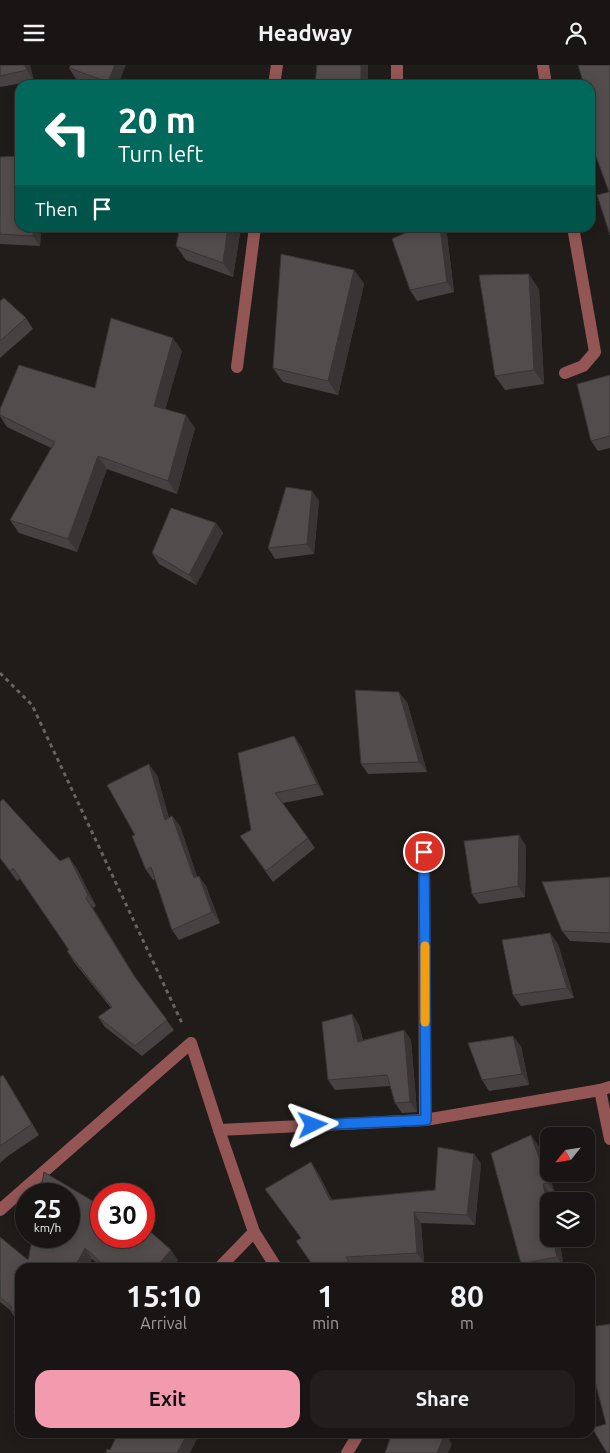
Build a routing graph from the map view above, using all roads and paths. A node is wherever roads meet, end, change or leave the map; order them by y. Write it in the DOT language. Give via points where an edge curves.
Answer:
graph roads {
  1 [pos="276,65"];
  2 [pos="397,65"];
  3 [pos="543,65"];
  4 [pos="274,80"];
  5 [pos="397,80"];
  6 [pos="545,80"];
  7 [pos="254,232"];
  8 [pos="574,232"];
  9 [pos="237,367"];
  10 [pos="565,373"];
  11 [pos="0,673"];
  12 [pos="424,852"];
  13 [pos="191,1043"];
  14 [pos="605,1089"];
  15 [pos="426,1120"];
  16 [pos="220,1130"];
  17 [pos="610,1139"];
  18 [pos="0,1211"];
  19 [pos="254,1232"];
  20 [pos="224,1263"];
  21 [pos="273,1263"];
  22 [pos="357,1438"];
  23 [pos="347,1453"];
  1 -- 4 [label="street"];
  2 -- 5 [label="street"];
  3 -- 6 [label="street"];
  7 -- 9 [label="street"];
  8 -- 10 [label="street" via="596,352 584,366"];
  11 -- 13 [label="path" via="32,705"];
  12 -- 15 [label="street"];
  13 -- 16 [label="street"];
  13 -- 18 [label="street"];
  14 -- 15 [label="street"];
  14 -- 17 [label="street"];
  15 -- 16 [label="street"];
  16 -- 19 [label="street"];
  19 -- 20 [label="street"];
  19 -- 21 [label="street"];
  22 -- 23 [label="street"];
}
